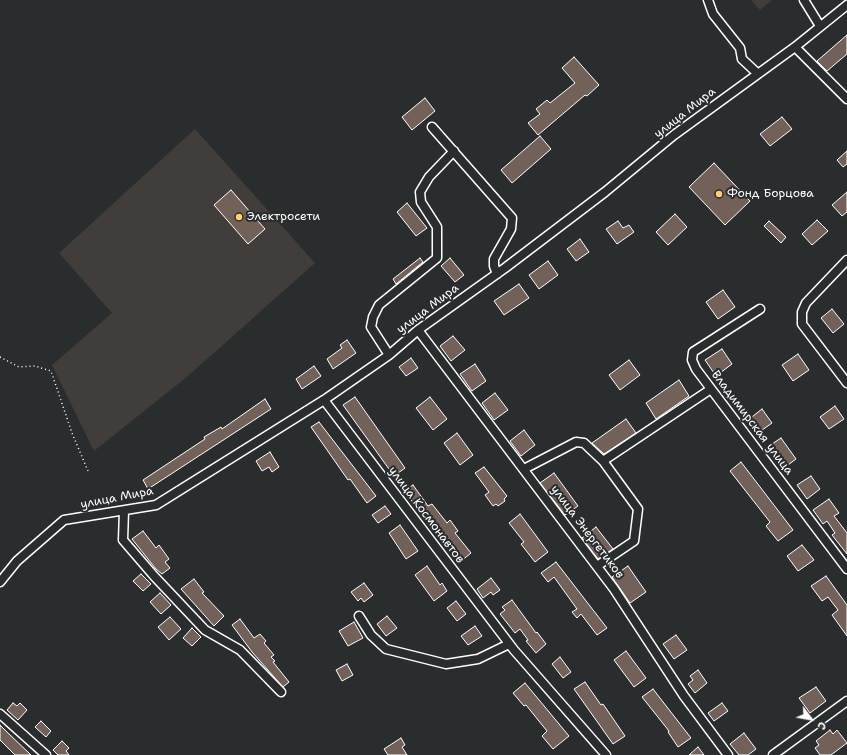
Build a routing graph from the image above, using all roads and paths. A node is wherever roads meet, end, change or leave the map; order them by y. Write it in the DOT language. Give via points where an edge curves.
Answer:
graph roads {
  1 [pos="708,0"];
  2 [pos="804,0"];
  3 [pos="847,5"];
  4 [pos="820,26"];
  5 [pos="795,46"];
  6 [pos="756,73"];
  7 [pos="847,99"];
  8 [pos="432,127"];
  9 [pos="454,151"];
  10 [pos="847,260"];
  11 [pos="497,274"];
  12 [pos="760,309"];
  13 [pos="418,330"];
  14 [pos="389,355"];
  15 [pos="0,357"];
  16 [pos="847,383"];
  17 [pos="711,389"];
  18 [pos="324,400"];
  19 [pos="603,461"];
  20 [pos="524,469"];
  21 [pos="88,470"];
  22 [pos="124,511"];
  23 [pos="597,566"];
  24 [pos="847,569"];
  25 [pos="0,582"];
  26 [pos="359,616"];
  27 [pos="509,644"];
  28 [pos="281,692"];
  29 [pos="847,701"];
  30 [pos="0,714"];
  31 [pos="46,755"];
  32 [pos="606,755"];
  33 [pos="728,755"];
  34 [pos="773,755"];
  1 -- 6 [label="street" via="714,14 740,48 742,59"];
  2 -- 4 [label="street"];
  3 -- 4 [label="street, улица Мира"];
  4 -- 5 [label="street, улица Мира"];
  5 -- 6 [label="street, улица Мира"];
  5 -- 7 [label="street"];
  6 -- 11 [label="street, улица Мира"];
  8 -- 9 [label="street"];
  9 -- 11 [label="street" via="512,218 510,229 494,259"];
  9 -- 14 [label="street" via="429,177 420,192 422,202 437,227 437,258 379,305 373,317 371,327"];
  10 -- 16 [label="street" via="806,303 802,312 802,324"];
  11 -- 13 [label="street, улица Мира"];
  12 -- 17 [label="street, Владимирская улица" via="693,352 692,360 696,369"];
  13 -- 14 [label="street, улица Мира"];
  13 -- 20 [label="street, улица Энергетиков"];
  14 -- 18 [label="street, улица Мира"];
  15 -- 21 [label="path" via="19,367 35,366 51,371 72,433"];
  17 -- 19 [label="street"];
  17 -- 24 [label="street, Владимирская улица"];
  18 -- 22 [label="street, улица Мира" via="156,505"];
  18 -- 27 [label="street, улица Космонавтов"];
  19 -- 20 [label="street" via="584,443 576,442"];
  19 -- 23 [label="street" via="638,509 634,542"];
  20 -- 23 [label="street, улица Энергетиков"];
  22 -- 25 [label="street, улица Мира" via="64,520 17,561"];
  22 -- 28 [label="street" via="123,540 128,546 206,630 240,650"];
  23 -- 33 [label="street, улица Энергетиков" via="684,696"];
  26 -- 27 [label="street" via="371,635 386,649 446,664 478,658"];
  27 -- 32 [label="street, улица Космонавтов"];
  29 -- 34 [label="street"];
  30 -- 31 [label="street"];
}
